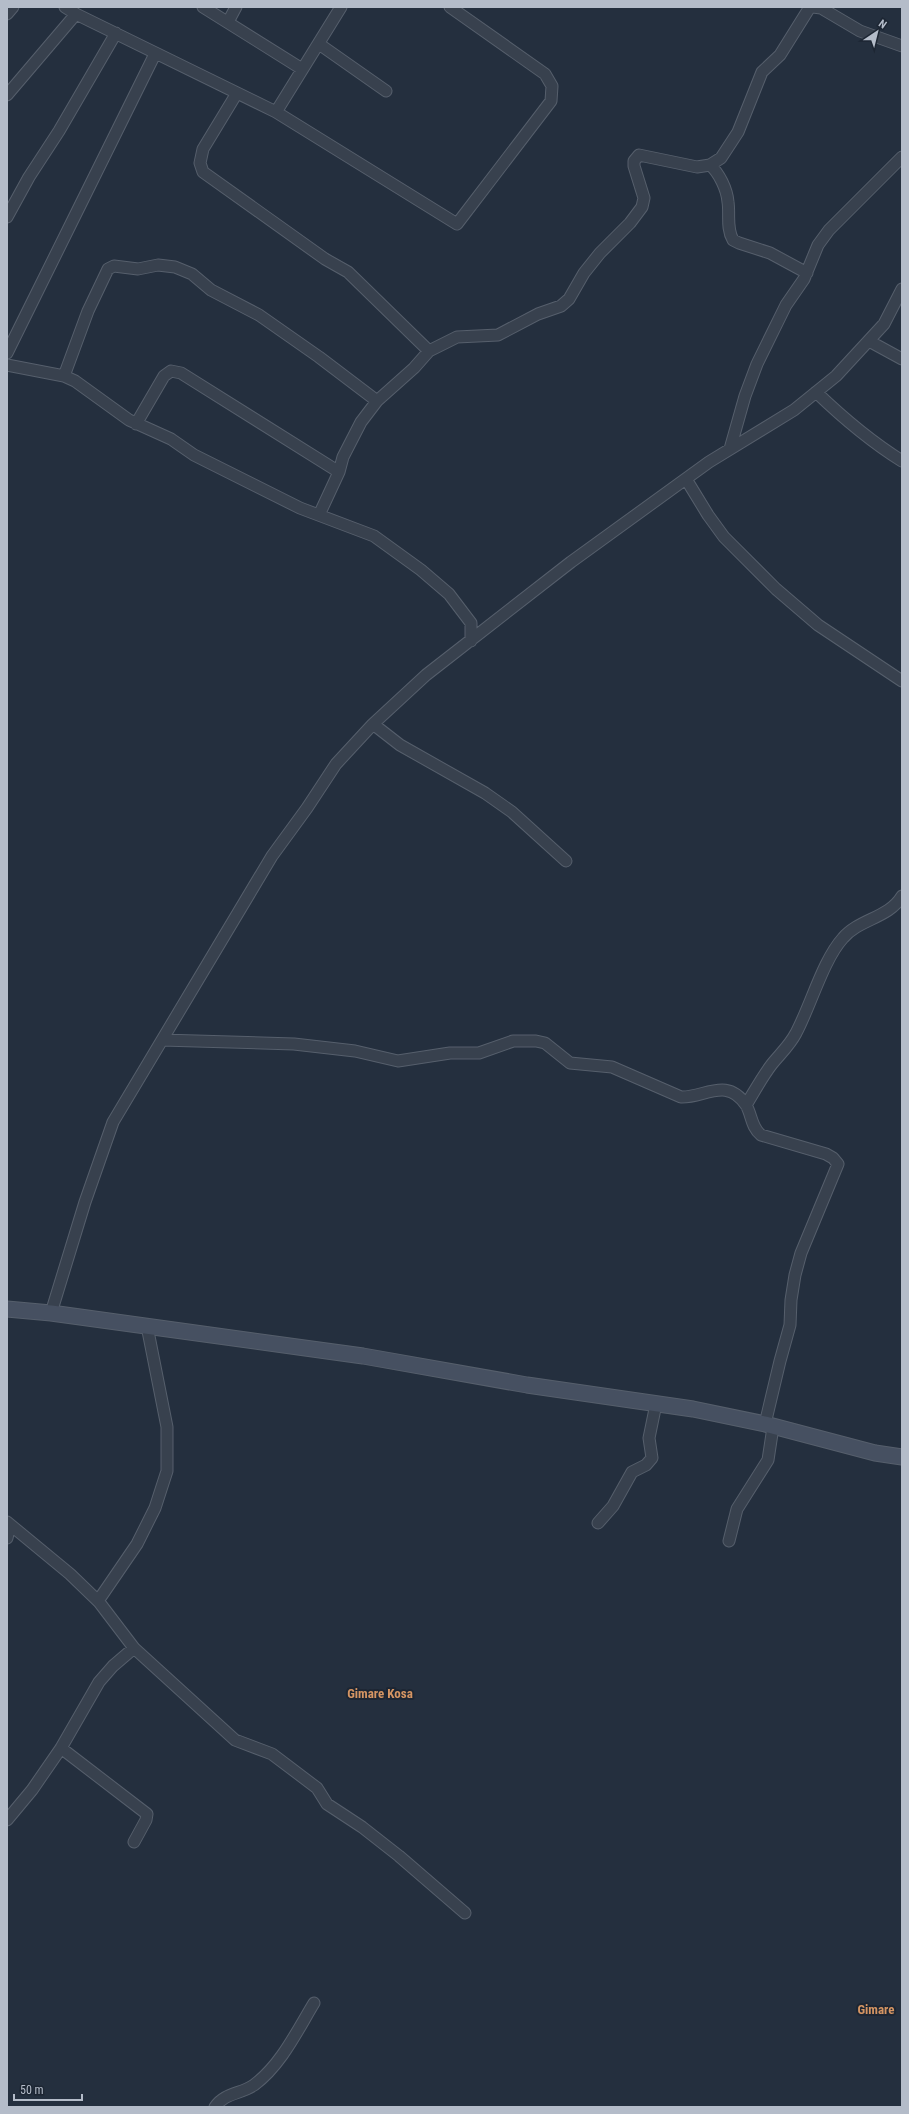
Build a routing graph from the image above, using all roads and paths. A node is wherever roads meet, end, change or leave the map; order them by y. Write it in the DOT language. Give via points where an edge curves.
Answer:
graph roads {
  1 [pos="13,7"];
  2 [pos="65,7"];
  3 [pos="202,7"];
  4 [pos="236,7"];
  5 [pos="341,7"];
  6 [pos="450,7"];
  7 [pos="811,7"];
  8 [pos="7,14"];
  9 [pos="76,14"];
  10 [pos="228,22"];
  11 [pos="116,33"];
  12 [pos="319,44"];
  13 [pos="902,46"];
  14 [pos="155,54"];
  15 [pos="302,69"];
  16 [pos="386,91"];
  17 [pos="237,93"];
  18 [pos="7,95"];
  19 [pos="276,112"];
  20 [pos="902,157"];
  21 [pos="715,165"];
  22 [pos="7,218"];
  23 [pos="807,273"];
  24 [pos="902,289"];
  25 [pos="869,341"];
  26 [pos="429,351"];
  27 [pos="7,353"];
  28 [pos="902,359"];
  29 [pos="7,366"];
  30 [pos="64,376"];
  31 [pos="816,392"];
  32 [pos="377,401"];
  33 [pos="136,424"];
  34 [pos="730,449"];
  35 [pos="902,462"];
  36 [pos="339,472"];
  37 [pos="686,479"];
  38 [pos="319,515"];
  39 [pos="471,622"];
  40 [pos="488,629"];
  41 [pos="471,641"];
  42 [pos="902,681"];
  43 [pos="373,724"];
  44 [pos="566,861"];
  45 [pos="902,896"];
  46 [pos="162,1040"];
  47 [pos="746,1105"];
  48 [pos="7,1309"];
  49 [pos="51,1313"];
  50 [pos="147,1326"];
  51 [pos="656,1404"];
  52 [pos="769,1426"];
  53 [pos="902,1458"];
  54 [pos="598,1523"];
  55 [pos="8,1524"];
  56 [pos="7,1538"];
  57 [pos="729,1541"];
  58 [pos="98,1601"];
  59 [pos="134,1648"];
  60 [pos="61,1748"];
  61 [pos="7,1820"];
  62 [pos="134,1842"];
  63 [pos="465,1913"];
  64 [pos="314,2003"];
  65 [pos="215,2107"];
  1 -- 8 [label="street"];
  2 -- 9 [label="street"];
  3 -- 10 [label="street"];
  4 -- 10 [label="street"];
  5 -- 12 [label="street"];
  6 -- 19 [label="street" via="545,74 552,86 551,101 457,224"];
  7 -- 13 [label="street" via="821,8 860,31"];
  7 -- 21 [label="street" via="780,55 762,72 738,132"];
  9 -- 11 [label="street"];
  9 -- 18 [label="street"];
  10 -- 15 [label="street"];
  11 -- 14 [label="street"];
  11 -- 22 [label="street"];
  12 -- 15 [label="street"];
  12 -- 16 [label="street"];
  14 -- 17 [label="street"];
  14 -- 27 [label="street"];
  15 -- 19 [label="street"];
  17 -- 19 [label="street"];
  17 -- 26 [label="street" via="203,149 200,163 203,172 325,259 348,272"];
  20 -- 23 [label="street" via="829,230 818,245"];
  21 -- 23 [label="street" via="727,196 728,224 733,240 770,253"];
  21 -- 26 [label="street" via="688,166 639,155 634,166 644,198 642,207 584,273 564,305 538,314 498,335 457,337"];
  23 -- 34 [label="street" via="779,317 757,364"];
  24 -- 25 [label="street" via="884,324"];
  25 -- 28 [label="street"];
  25 -- 31 [label="street" via="836,376"];
  26 -- 32 [label="street"];
  29 -- 30 [label="street"];
  30 -- 32 [label="street" via="88,311 108,269 114,266 138,269 158,265 175,267 192,274 211,290 259,315"];
  30 -- 33 [label="street"];
  31 -- 34 [label="street" via="794,410"];
  31 -- 35 [label="street" via="850,424"];
  32 -- 36 [label="street" via="354,435"];
  33 -- 36 [label="street" via="164,376 172,371 180,373"];
  33 -- 38 [label="street" via="171,439 194,455 300,508"];
  34 -- 37 [label="street"];
  36 -- 38 [label="street"];
  37 -- 40 [label="street" via="571,562"];
  37 -- 42 [label="street" via="724,537 776,589 818,625"];
  38 -- 39 [label="street" via="374,536 437,583"];
  39 -- 40 [label="street"];
  39 -- 41 [label="street"];
  40 -- 41 [label="street"];
  41 -- 43 [label="street" via="426,675"];
  43 -- 44 [label="street" via="400,745 485,793 512,812"];
  43 -- 46 [label="street" via="336,764 272,856"];
  45 -- 47 [label="street" via="889,909 844,936 837,945 795,1035 771,1065"];
  46 -- 47 [label="street" via="294,1044 355,1051 398,1061 450,1053 479,1053 513,1041 536,1041 545,1043 570,1063 612,1067 680,1097 689,1098 714,1089 725,1090"];
  46 -- 49 [label="street" via="113,1122"];
  47 -- 52 [label="street" via="753,1127 761,1135 826,1154 838,1164 801,1253 795,1274 790,1325 780,1361"];
  48 -- 49 [label="street"];
  49 -- 50 [label="street"];
  50 -- 51 [label="street" via="364,1356 527,1385"];
  50 -- 58 [label="street" via="167,1427 168,1471 155,1508 137,1544"];
  51 -- 52 [label="street" via="693,1409"];
  51 -- 54 [label="street" via="649,1438 653,1454 651,1460 632,1472 613,1506"];
  52 -- 53 [label="street"];
  52 -- 57 [label="street" via="768,1460 737,1508"];
  55 -- 56 [label="street"];
  55 -- 58 [label="street" via="70,1574"];
  58 -- 59 [label="street"];
  59 -- 60 [label="street" via="99,1682"];
  59 -- 63 [label="street" via="235,1740 272,1754 317,1788 327,1804 399,1856"];
  60 -- 61 [label="street"];
  60 -- 62 [label="street" via="147,1814"];
  64 -- 65 [label="street" via="265,2075 254,2085 227,2096"];
}
